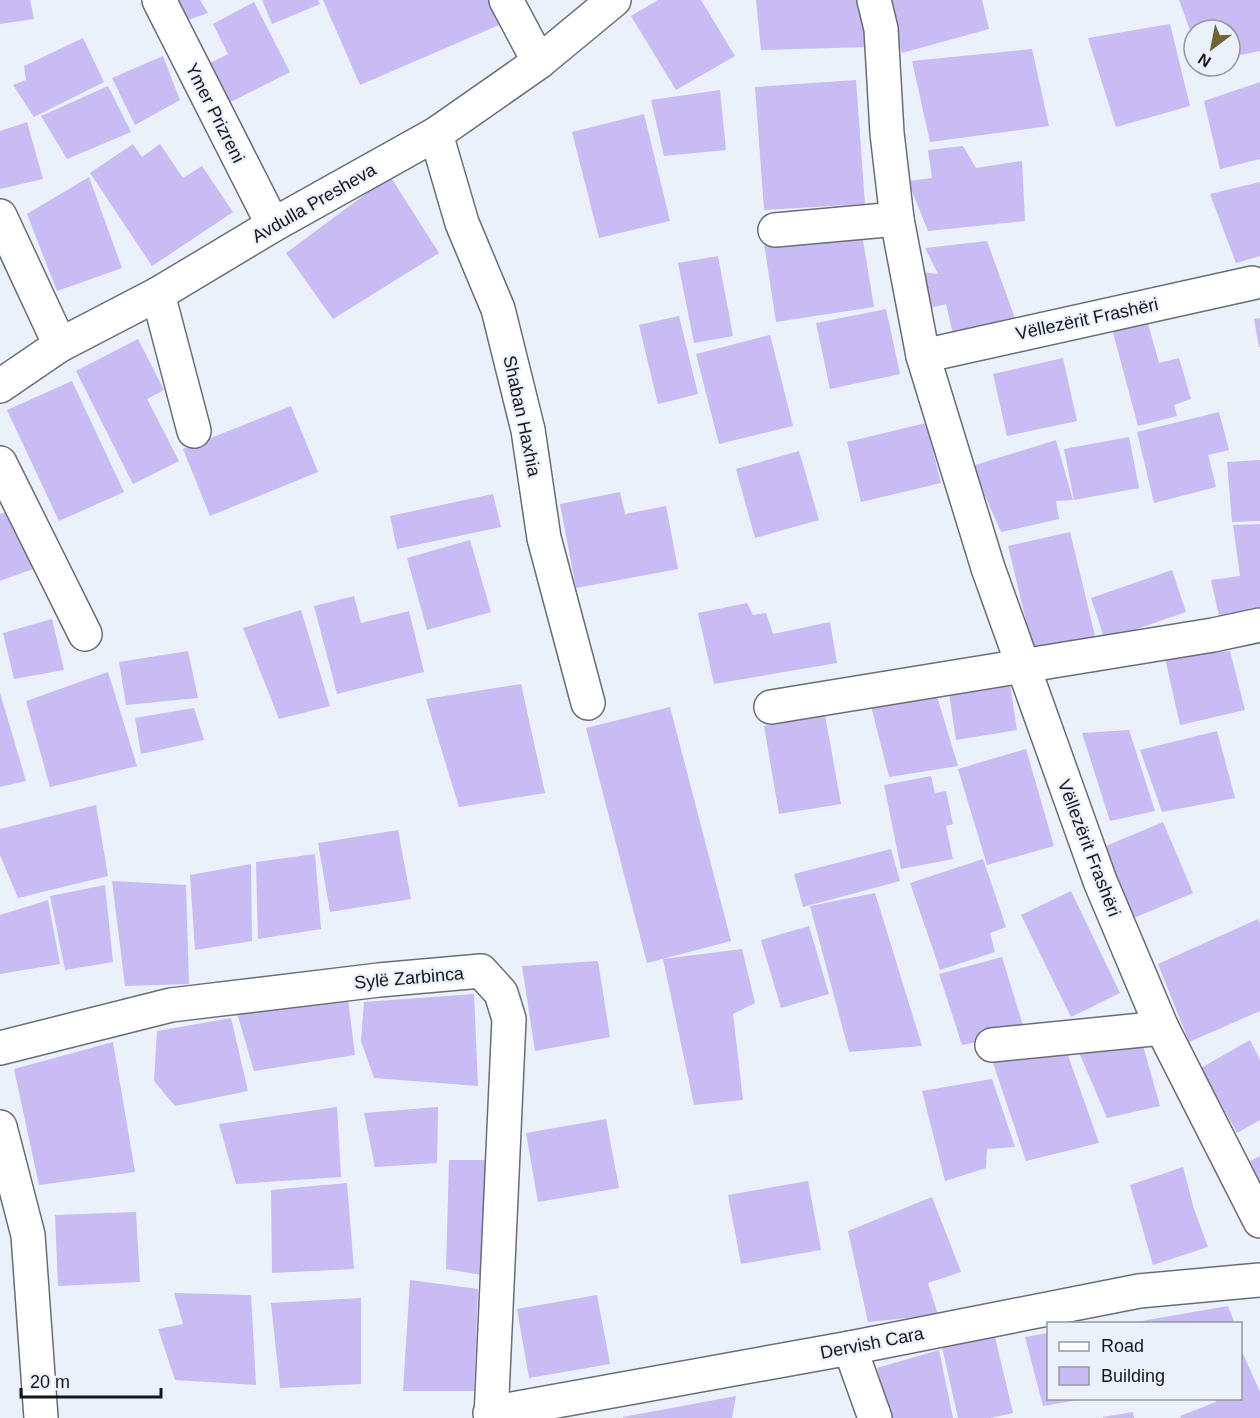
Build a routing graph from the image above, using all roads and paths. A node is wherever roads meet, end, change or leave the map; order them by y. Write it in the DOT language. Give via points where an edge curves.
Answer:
graph roads {
  1 [pos="159,0"];
  2 [pos="506,0"];
  3 [pos="614,0"];
  4 [pos="874,0"];
  5 [pos="538,62"];
  6 [pos="436,134"];
  7 [pos="0,216"];
  8 [pos="897,219"];
  9 [pos="273,225"];
  10 [pos="775,230"];
  11 [pos="1252,283"];
  12 [pos="158,294"];
  13 [pos="60,345"];
  14 [pos="923,356"];
  15 [pos="0,386"];
  16 [pos="194,431"];
  17 [pos="0,463"];
  18 [pos="1260,625"];
  19 [pos="85,634"];
  20 [pos="1022,666"];
  21 [pos="588,704"];
  22 [pos="771,707"];
  23 [pos="1162,1028"];
  24 [pos="992,1045"];
  25 [pos="0,1048"];
  26 [pos="0,1127"];
  27 [pos="1260,1221"];
  28 [pos="1260,1280"];
  29 [pos="850,1348"];
  30 [pos="491,1416"];
  31 [pos="40,1418"];
  32 [pos="875,1418"];
  1 -- 9 [label="street, Ymer Prizreni"];
  2 -- 5 [label="street"];
  3 -- 5 [label="street, Avdulla Presheva"];
  4 -- 8 [label="street, Vëllezërit Frashëri" via="881,29"];
  5 -- 6 [label="street, Avdulla Presheva"];
  6 -- 9 [label="street, Avdulla Presheva"];
  6 -- 21 [label="street, Shaban Haxhia" via="462,223 498,309 528,430 544,538"];
  7 -- 13 [label="street"];
  8 -- 10 [label="street"];
  8 -- 14 [label="street, Vëllezërit Frashëri"];
  9 -- 12 [label="street, Avdulla Presheva"];
  11 -- 14 [label="street, Vëllezërit Frashëri"];
  12 -- 13 [label="street, Avdulla Presheva"];
  12 -- 16 [label="street"];
  13 -- 15 [label="street, Avdulla Presheva"];
  14 -- 20 [label="street, Vëllezërit Frashëri" via="987,568"];
  17 -- 19 [label="street"];
  18 -- 20 [label="street"];
  20 -- 22 [label="street"];
  20 -- 23 [label="street, Vëllezërit Frashëri" via="1100,881"];
  23 -- 24 [label="street"];
  23 -- 27 [label="street, Vëllezërit Frashëri"];
  25 -- 30 [label="street, Sylë Zarbinca" via="171,1005 481,971 501,993 509,1019"];
  26 -- 31 [label="street" via="28,1235"];
  28 -- 29 [label="street, Dervish Cara" via="1139,1291"];
  29 -- 30 [label="street, Dervish Cara"];
  29 -- 32 [label="street"];
}
